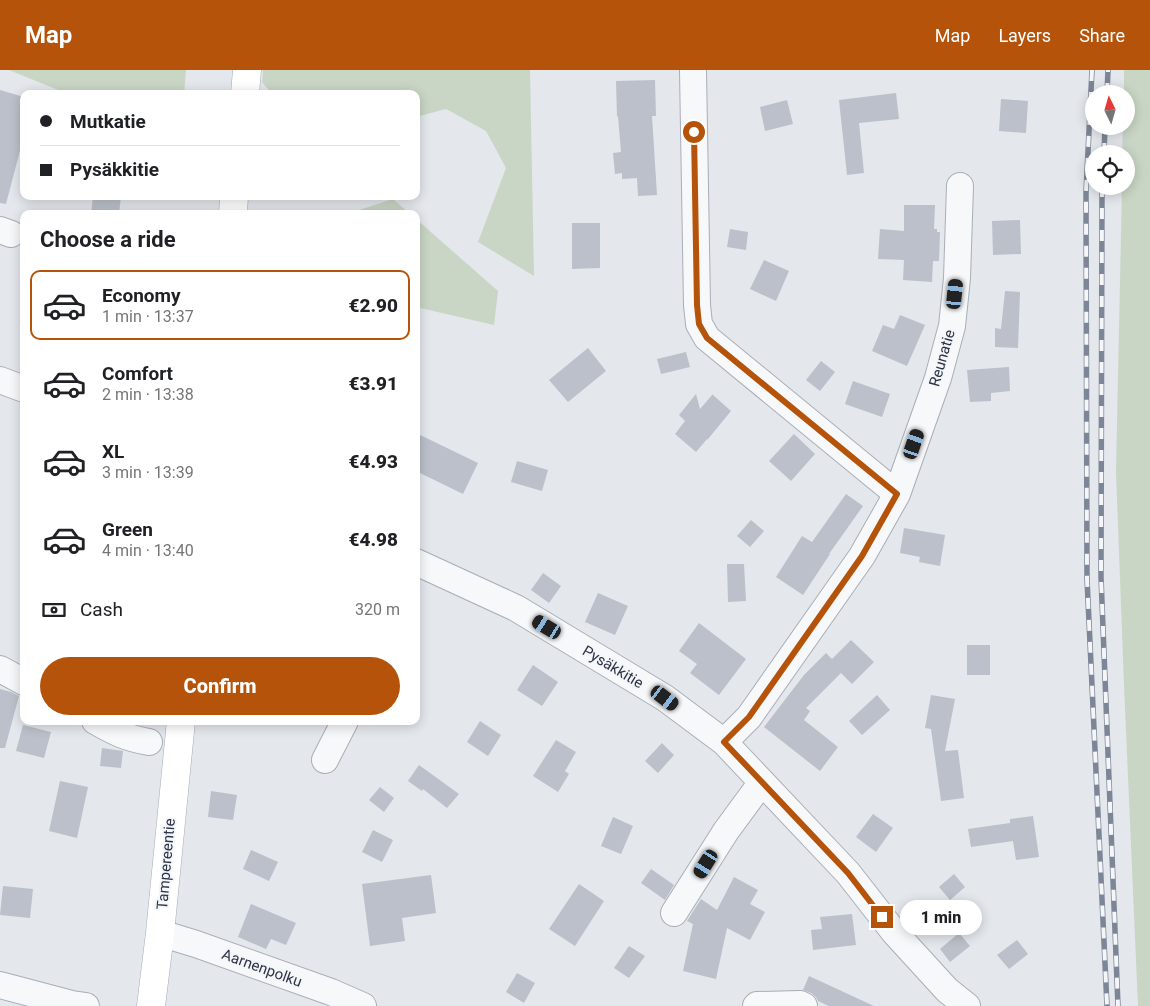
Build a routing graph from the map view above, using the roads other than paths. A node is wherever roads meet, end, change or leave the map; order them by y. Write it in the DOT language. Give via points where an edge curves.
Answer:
graph roads {
  1 [pos="247,70"];
  2 [pos="693,70"];
  3 [pos="245,90"];
  4 [pos="960,186"];
  5 [pos="0,380"];
  6 [pos="20,388"];
  7 [pos="897,494"];
  8 [pos="420,570"];
  9 [pos="0,668"];
  10 [pos="20,680"];
  11 [pos="101,725"];
  12 [pos="181,725"];
  13 [pos="343,725"];
  14 [pos="149,742"];
  15 [pos="724,742"];
  16 [pos="325,760"];
  17 [pos="762,782"];
  18 [pos="674,913"];
  19 [pos="160,933"];
  20 [pos="0,985"];
  21 [pos="86,1006"];
  22 [pos="151,1006"];
  23 [pos="363,1006"];
  24 [pos="756,1006"];
  25 [pos="804,1006"];
  26 [pos="967,1006"];
  1 -- 3 [label="main road"];
  2 -- 7 [label="street" via="699,324 707,338"];
  4 -- 7 [label="street, Reunatie" via="952,326 938,378"];
  5 -- 6 [label="street"];
  7 -- 15 [label="street, Reunatie" via="862,556 749,717"];
  8 -- 15 [label="street, Pysäkkitie" via="516,608 665,698"];
  9 -- 10 [label="street"];
  11 -- 14 [label="street" via="131,739"];
  12 -- 19 [label="main road, Tampereentie"];
  13 -- 16 [label="street"];
  15 -- 17 [label="street, Pysäkkitie"];
  17 -- 18 [label="street" via="726,831"];
  17 -- 26 [label="street, Pysäkkitie" via="848,873 894,932 946,990"];
  19 -- 22 [label="main road, Tampereentie"];
  19 -- 23 [label="street, Aarnenpolku"];
  20 -- 21 [label="street"];
  24 -- 25 [label="street"];
}
